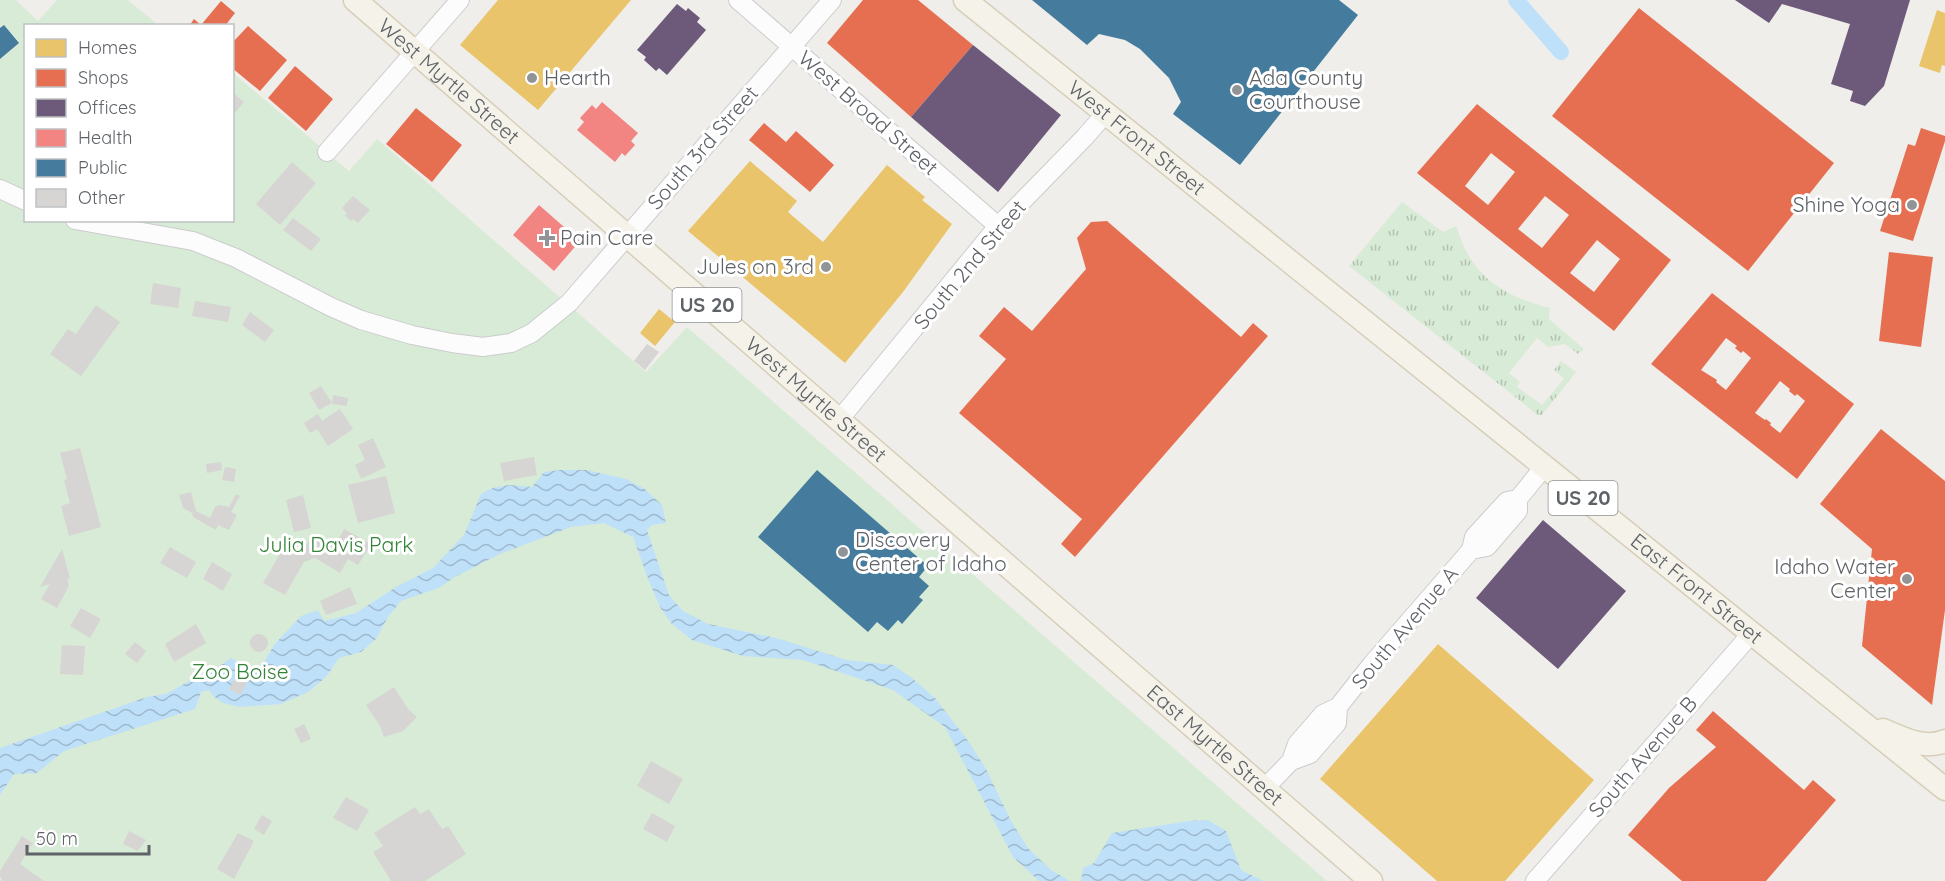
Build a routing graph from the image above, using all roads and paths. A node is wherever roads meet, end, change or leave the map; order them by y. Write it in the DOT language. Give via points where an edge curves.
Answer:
graph roads {
  1 [pos="355,0"];
  2 [pos="460,0"];
  3 [pos="738,0"];
  4 [pos="832,0"];
  5 [pos="965,0"];
  6 [pos="792,46"];
  7 [pos="415,52"];
  8 [pos="1106,114"];
  9 [pos="327,152"];
  10 [pos="0,189"];
  11 [pos="24,200"];
  12 [pos="86,222"];
  13 [pos="998,226"];
  14 [pos="627,236"];
  15 [pos="1307,276"];
  16 [pos="839,420"];
  17 [pos="1544,466"];
  18 [pos="1059,610"];
  19 [pos="1752,633"];
  20 [pos="1860,720"];
  21 [pos="1945,741"];
  22 [pos="1264,789"];
  23 [pos="1945,789"];
  24 [pos="1371,881"];
  25 [pos="1535,881"];
  1 -- 7 [label="main road, West Myrtle Street / US 20"];
  2 -- 7 [label="street"];
  3 -- 6 [label="street, West Broad Street"];
  4 -- 6 [label="street, South 3rd Street"];
  5 -- 8 [label="main road, West Front Street / US 20"];
  6 -- 13 [label="street, West Broad Street"];
  6 -- 14 [label="street, South 3rd Street"];
  7 -- 9 [label="street"];
  7 -- 14 [label="main road, West Myrtle Street / US 20"];
  8 -- 13 [label="street, South 2nd Street"];
  8 -- 15 [label="main road, West Front Street / US 20"];
  10 -- 11 [label="street"];
  12 -- 14 [label="street, South 3rd Street" via="193,241 237,258 361,320 412,335 483,347 511,343 532,333 569,303"];
  13 -- 16 [label="street, South 2nd Street"];
  14 -- 16 [label="main road, West Myrtle Street / US 20"];
  15 -- 17 [label="main road, East Front Street / US 20"];
  16 -- 18 [label="main road, West Myrtle Street / US 20"];
  17 -- 19 [label="main road, East Front Street / US 20"];
  17 -- 22 [label="street, South Avenue A" via="1518,499 1507,501 1474,537 1471,550 1338,707 1323,714 1297,744 1290,761"];
  18 -- 22 [label="main road, East Myrtle Street / US 20"];
  19 -- 20 [label="main road, East Front Street / US 20"];
  19 -- 25 [label="street, South Avenue B"];
  20 -- 21 [label="main road" via="1924,745"];
  20 -- 23 [label="main road, East Front Street / US 20"];
  22 -- 24 [label="main road, East Myrtle Street / US 20"];
}
